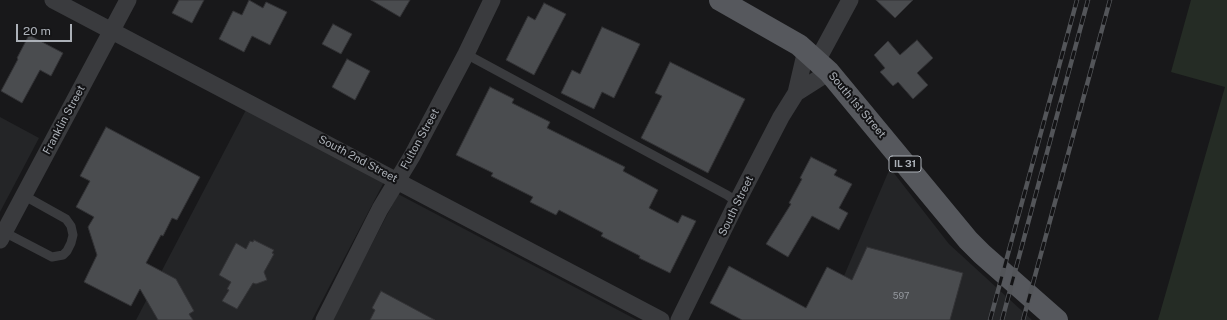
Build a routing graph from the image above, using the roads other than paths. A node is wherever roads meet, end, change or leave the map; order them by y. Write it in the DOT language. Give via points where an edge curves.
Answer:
graph roads {
  1 [pos="53,0"];
  2 [pos="128,0"];
  3 [pos="492,0"];
  4 [pos="720,0"];
  5 [pos="850,0"];
  6 [pos="111,31"];
  7 [pos="466,54"];
  8 [pos="818,61"];
  9 [pos="796,93"];
  10 [pos="398,180"];
  11 [pos="24,195"];
  12 [pos="737,202"];
  13 [pos="2,236"];
  14 [pos="324,320"];
  15 [pos="661,320"];
  16 [pos="680,320"];
  17 [pos="1057,320"];
  1 -- 6 [label="street, South 2nd Street"];
  2 -- 6 [label="street, Franklin Street"];
  3 -- 7 [label="street, Fulton Street"];
  4 -- 8 [label="main road, South 1st Street / IL 31"];
  5 -- 8 [label="street, South Street"];
  6 -- 10 [label="street, South 2nd Street"];
  6 -- 11 [label="street, Franklin Street"];
  7 -- 10 [label="street, Fulton Street"];
  7 -- 12 [label="lane"];
  8 -- 9 [label="street, South Street"];
  8 -- 9 [label="street, South Street"];
  8 -- 17 [label="main road, South 1st Street / IL 31" via="968,240"];
  9 -- 12 [label="street, South Street"];
  10 -- 14 [label="street, Fulton Street" via="380,209"];
  10 -- 15 [label="street, South 2nd Street"];
  11 -- 13 [label="street, Franklin Street"];
  11 -- 13 [label="lane" via="66,219 73,234 71,243 63,255 52,257"];
  12 -- 16 [label="street, South Street"];
}
